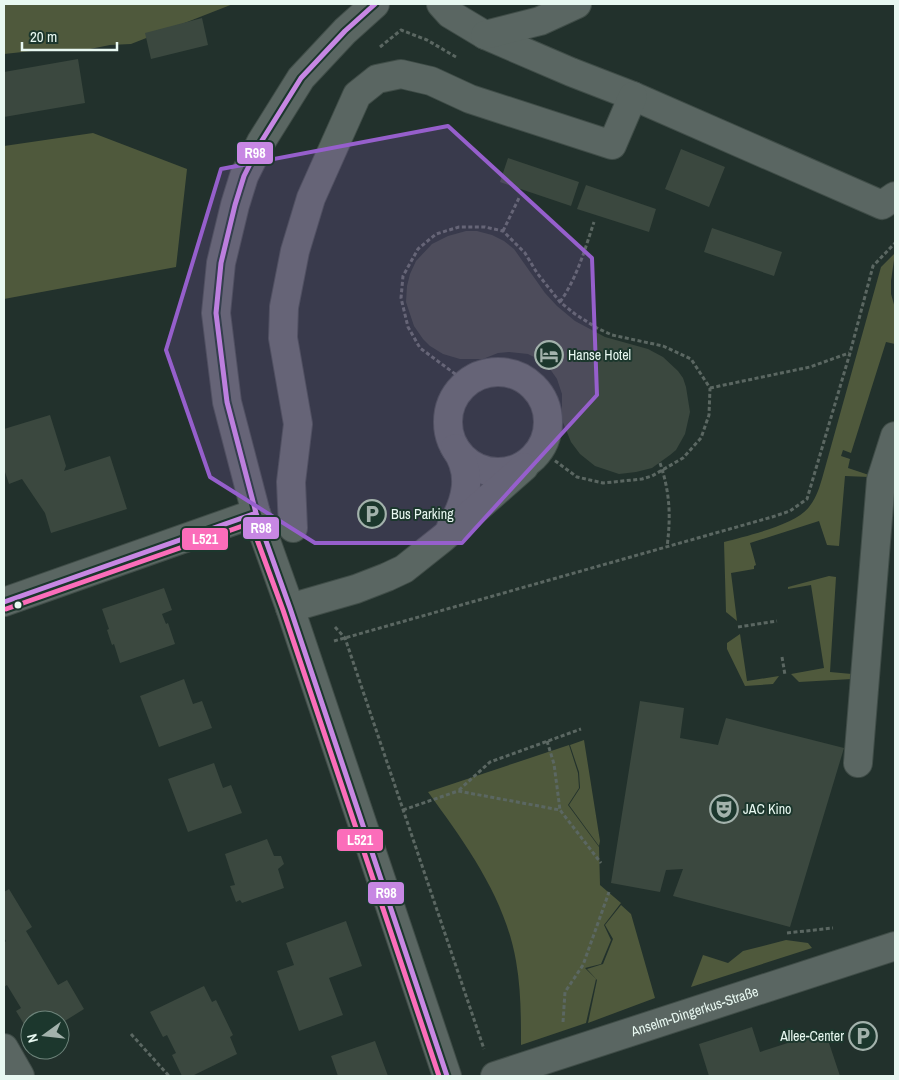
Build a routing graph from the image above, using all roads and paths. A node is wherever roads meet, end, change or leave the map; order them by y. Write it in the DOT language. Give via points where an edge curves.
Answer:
graph roads {
  1 [pos="375,4"];
  2 [pos="441,4"];
  3 [pos="577,4"];
  4 [pos="485,35"];
  5 [pos="632,96"];
  6 [pos="895,196"];
  7 [pos="519,198"];
  8 [pos="594,222"];
  9 [pos="503,231"];
  10 [pos="895,243"];
  11 [pos="560,302"];
  12 [pos="850,353"];
  13 [pos="466,382"];
  14 [pos="710,388"];
  15 [pos="435,421"];
  16 [pos="895,436"];
  17 [pos="459,454"];
  18 [pos="533,457"];
  19 [pos="660,464"];
  20 [pos="663,470"];
  21 [pos="256,513"];
  22 [pos="293,528"];
  23 [pos="443,538"];
  24 [pos="667,546"];
  25 [pos="4,602"];
  26 [pos="300,605"];
  27 [pos="776,621"];
  28 [pos="738,627"];
  29 [pos="345,638"];
  30 [pos="304,649"];
  31 [pos="782,657"];
  32 [pos="785,675"];
  33 [pos="581,729"];
  34 [pos="547,741"];
  35 [pos="858,763"];
  36 [pos="458,791"];
  37 [pos="403,810"];
  38 [pos="560,810"];
  39 [pos="601,863"];
  40 [pos="609,892"];
  41 [pos="833,928"];
  42 [pos="787,933"];
  43 [pos="895,946"];
  44 [pos="131,1034"];
  45 [pos="4,1048"];
  46 [pos="569,1052"];
  47 [pos="491,1067"];
  48 [pos="20,1076"];
  49 [pos="169,1076"];
  50 [pos="447,1076"];
  1 -- 21 [label="street" via="301,78 261,142 244,176 235,205 222,263 216,313 227,402"];
  2 -- 4 [label="street" via="450,14"];
  3 -- 4 [label="street" via="540,21"];
  4 -- 5 [label="street"];
  5 -- 6 [label="street" via="882,205"];
  5 -- 22 [label="street" via="612,145 470,99 431,81 401,74 377,79 357,94 311,198 295,251 284,307 283,338 298,424 291,482"];
  7 -- 9 [label="path"];
  8 -- 11 [label="path" via="583,256"];
  9 -- 11 [label="path" via="525,253"];
  9 -- 13 [label="path" via="459,226 436,234 418,249 403,276 401,298 408,327 420,348"];
  10 -- 12 [label="path" via="874,266"];
  11 -- 14 [label="path" via="612,335 663,346 691,359"];
  12 -- 14 [label="path" via="810,367"];
  12 -- 24 [label="path" via="807,499 790,511"];
  13 -- 17 [label="street" via="455,394 449,410 448,426"];
  13 -- 18 [label="street" via="497,370 528,380 539,392 547,406 549,422 546,439"];
  14 -- 20 [label="path" via="709,415 702,438 683,458"];
  15 -- 17 [label="street"];
  16 -- 35 [label="street" via="881,480"];
  17 -- 18 [label="street" via="482,470 495,472 511,471"];
  17 -- 23 [label="street" via="465,472 466,494 456,519"];
  18 -- 20 [label="path" via="577,477 604,483 642,480"];
  18 -- 23 [label="street"];
  19 -- 20 [label="path"];
  20 -- 24 [label="path" via="669,496"];
  21 -- 25 [label="street"];
  21 -- 26 [label="street"];
  23 -- 26 [label="street" via="411,564 387,577"];
  24 -- 29 [label="path"];
  26 -- 29 [label="path"];
  26 -- 30 [label="street"];
  27 -- 28 [label="path"];
  29 -- 30 [label="path"];
  29 -- 37 [label="path"];
  30 -- 50 [label="street"];
  31 -- 32 [label="path"];
  33 -- 34 [label="path"];
  34 -- 36 [label="path" via="490,762"];
  34 -- 38 [label="path" via="554,764"];
  36 -- 37 [label="path"];
  36 -- 38 [label="path"];
  37 -- 47 [label="path"];
  38 -- 39 [label="path"];
  40 -- 46 [label="path" via="584,965 565,992 563,1022"];
  41 -- 42 [label="path"];
  43 -- 46 [label="street, Anselm-Dingerkus-Straße"];
  44 -- 49 [label="path"];
  45 -- 48 [label="street"];
  46 -- 47 [label="street, Anselm-Dingerkus-Straße"];
}
